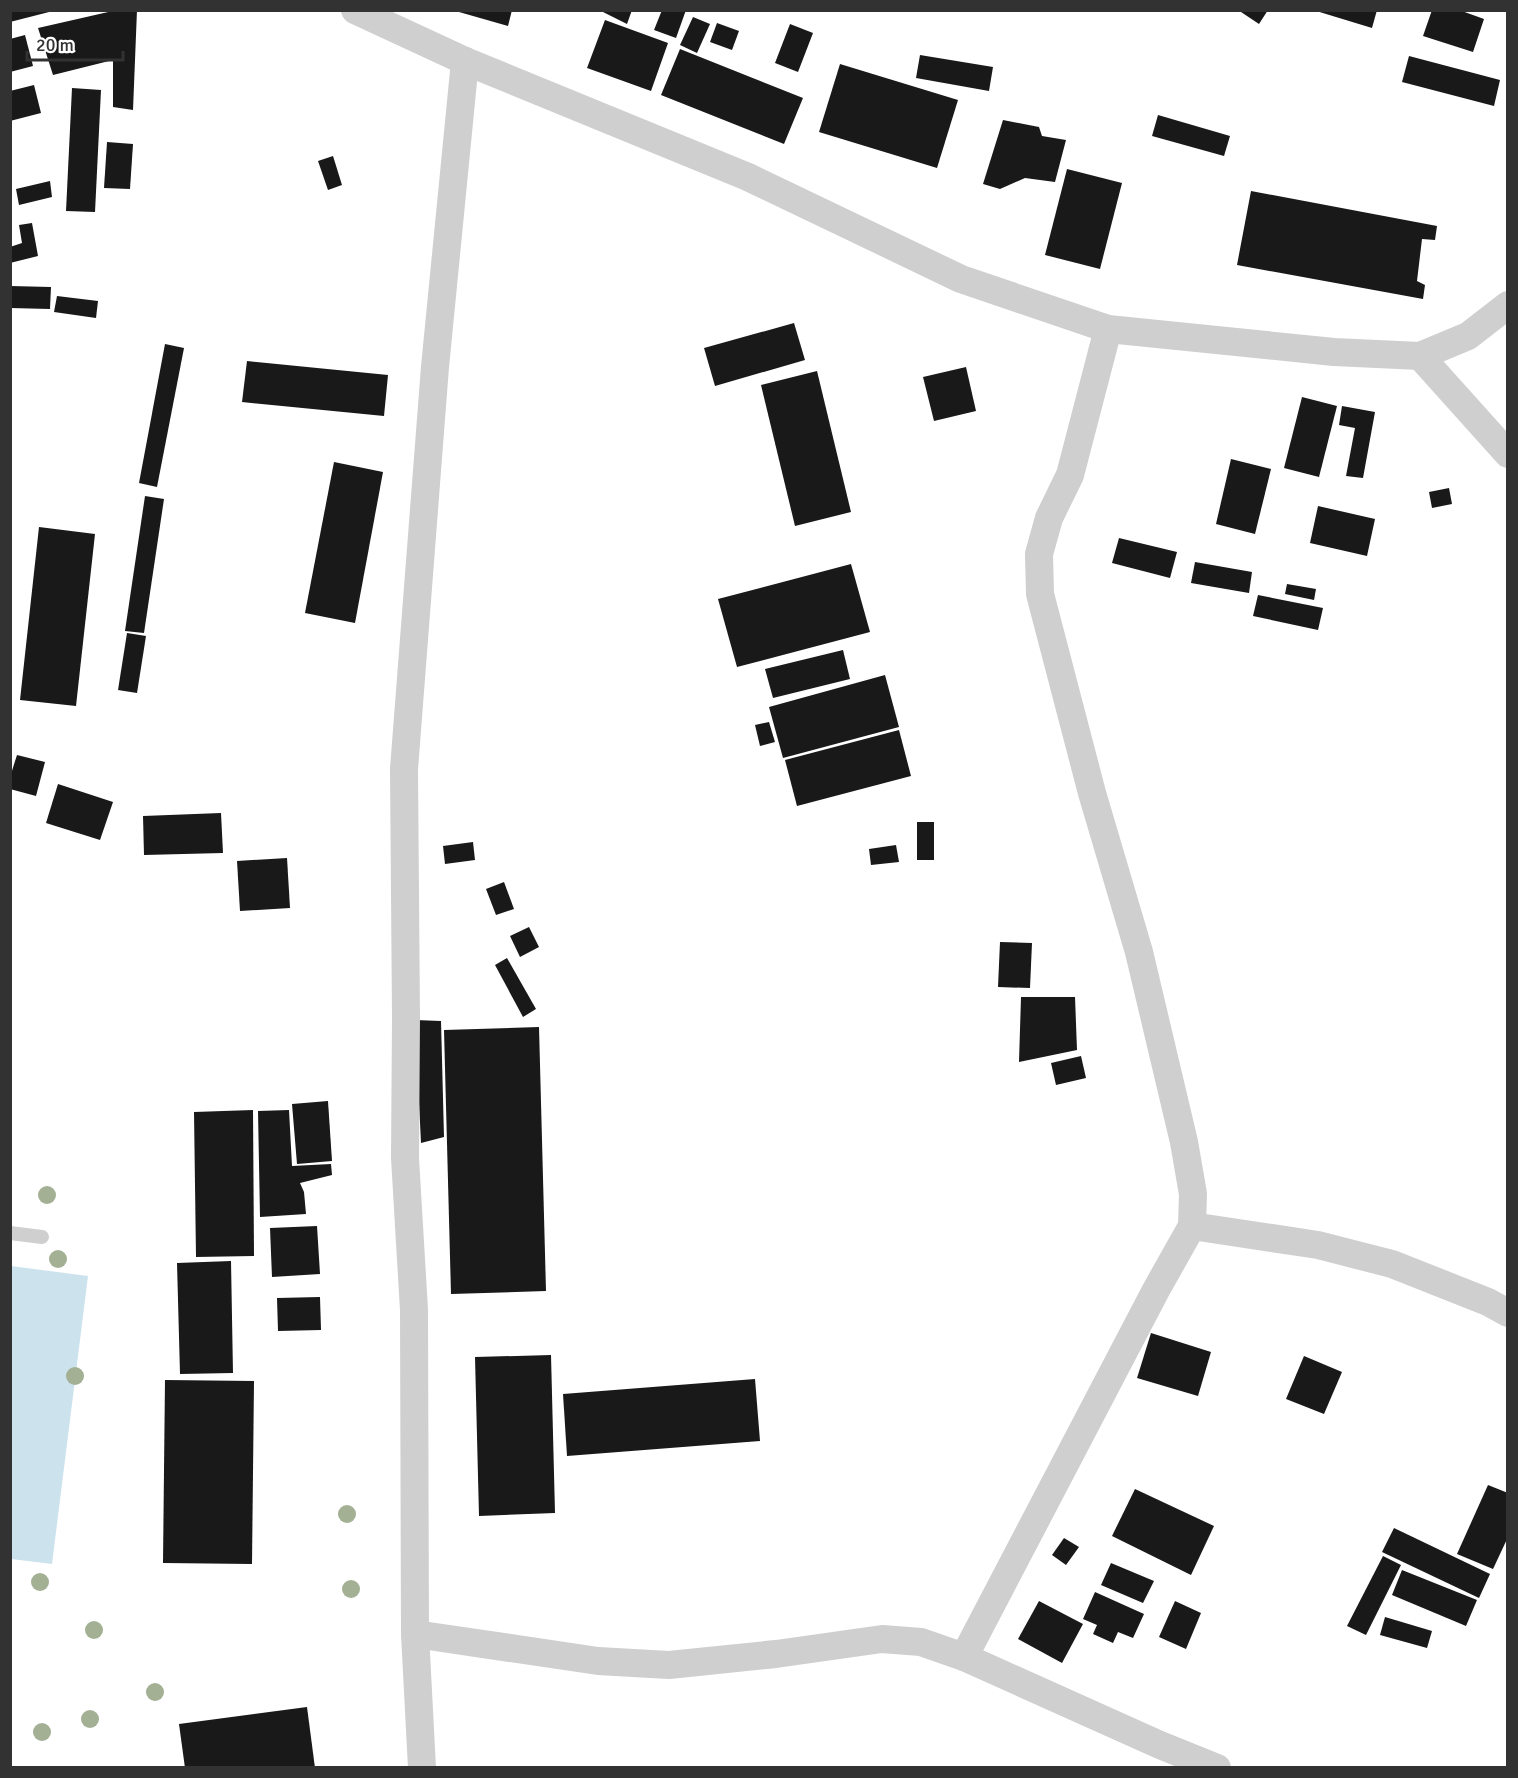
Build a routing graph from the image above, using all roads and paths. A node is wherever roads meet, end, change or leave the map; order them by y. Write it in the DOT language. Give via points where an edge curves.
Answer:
graph roads {
  1 [pos="355,10"];
  2 [pos="465,61"];
  3 [pos="1508,305"];
  4 [pos="1108,329"];
  5 [pos="1420,356"];
  6 [pos="1508,454"];
  7 [pos="1192,1226"];
  8 [pos="10,1233"];
  9 [pos="42,1237"];
  10 [pos="1508,1313"];
  11 [pos="415,1634"];
  12 [pos="964,1657"];
  13 [pos="422,1767"];
  14 [pos="1217,1767"];
  1 -- 2 [label="street"];
  2 -- 4 [label="street" via="748,177 961,279"];
  2 -- 11 [label="street" via="434,379 404,769 405,1158 414,1310"];
  3 -- 5 [label="street" via="1468,336"];
  4 -- 5 [label="street" via="1334,352"];
  4 -- 7 [label="street" via="1070,475 1049,518 1039,554 1040,594 1139,952 1184,1142 1193,1194"];
  5 -- 6 [label="street"];
  7 -- 10 [label="street" via="1318,1245 1392,1264"];
  7 -- 12 [label="street"];
  8 -- 9 [label="lane"];
  11 -- 12 [label="street" via="598,1661 669,1665 882,1639 921,1642"];
  11 -- 13 [label="street"];
  12 -- 14 [label="street"];
}
